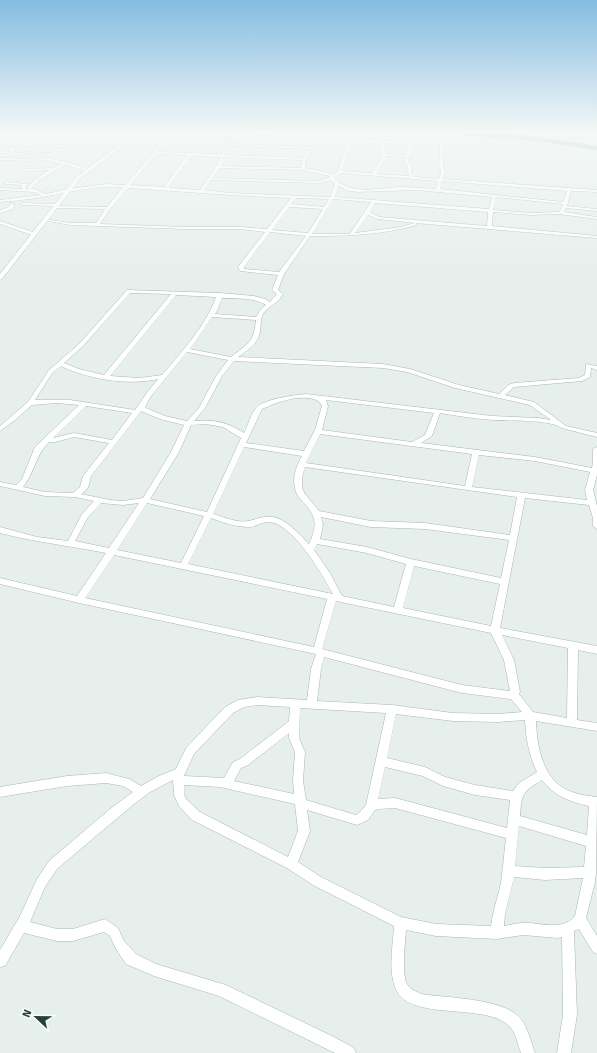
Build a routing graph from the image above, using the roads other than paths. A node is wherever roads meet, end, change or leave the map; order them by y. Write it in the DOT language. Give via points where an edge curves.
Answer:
graph roads {
  1 [pos="7,182"];
  2 [pos="34,182"];
  3 [pos="75,182"];
  4 [pos="129,182"];
  5 [pos="169,182"];
  6 [pos="207,182"];
  7 [pos="439,182"];
  8 [pos="477,182"];
  9 [pos="337,183"];
  10 [pos="126,186"];
  11 [pos="168,188"];
  12 [pos="0,189"];
  13 [pos="24,190"];
  14 [pos="69,190"];
  15 [pos="437,190"];
  16 [pos="569,190"];
  17 [pos="33,191"];
  18 [pos="201,191"];
  19 [pos="597,191"];
  20 [pos="46,195"];
  21 [pos="295,196"];
  22 [pos="494,196"];
  23 [pos="332,198"];
  24 [pos="0,201"];
  25 [pos="374,201"];
  26 [pos="13,204"];
  27 [pos="0,205"];
  28 [pos="287,205"];
  29 [pos="564,205"];
  30 [pos="56,206"];
  31 [pos="108,208"];
  32 [pos="326,208"];
  33 [pos="491,210"];
  34 [pos="597,210"];
  35 [pos="0,212"];
  36 [pos="367,213"];
  37 [pos="559,213"];
  38 [pos="597,218"];
  39 [pos="45,220"];
  40 [pos="0,222"];
  41 [pos="418,222"];
  42 [pos="98,225"];
  43 [pos="489,228"];
  44 [pos="270,231"];
  45 [pos="34,234"];
  46 [pos="310,235"];
  47 [pos="351,235"];
  48 [pos="597,237"];
  49 [pos="281,274"];
  50 [pos="0,278"];
  51 [pos="175,293"];
  52 [pos="220,295"];
  53 [pos="269,304"];
  54 [pos="210,315"];
  55 [pos="259,319"];
  56 [pos="186,350"];
  57 [pos="232,359"];
  58 [pos="60,364"];
  59 [pos="597,368"];
  60 [pos="106,376"];
  61 [pos="164,376"];
  62 [pos="501,396"];
  63 [pos="321,398"];
  64 [pos="30,403"];
  65 [pos="84,404"];
  66 [pos="139,410"];
  67 [pos="438,411"];
  68 [pos="188,423"];
  69 [pos="560,424"];
  70 [pos="0,428"];
  71 [pos="318,432"];
  72 [pos="597,434"];
  73 [pos="48,440"];
  74 [pos="114,442"];
  75 [pos="244,442"];
  76 [pos="414,444"];
  77 [pos="597,449"];
  78 [pos="476,452"];
  79 [pos="307,454"];
  80 [pos="597,462"];
  81 [pos="303,465"];
  82 [pos="595,471"];
  83 [pos="0,484"];
  84 [pos="597,486"];
  85 [pos="19,487"];
  86 [pos="468,489"];
  87 [pos="589,490"];
  88 [pos="75,495"];
  89 [pos="521,497"];
  90 [pos="145,500"];
  91 [pos="98,501"];
  92 [pos="592,503"];
  93 [pos="316,513"];
  94 [pos="209,515"];
  95 [pos="597,526"];
  96 [pos="0,530"];
  97 [pos="514,538"];
  98 [pos="316,541"];
  99 [pos="70,544"];
  100 [pos="310,550"];
  101 [pos="112,552"];
  102 [pos="411,562"];
  103 [pos="183,567"];
  104 [pos="0,582"];
  105 [pos="504,582"];
  106 [pos="335,598"];
  107 [pos="79,600"];
  108 [pos="398,610"];
  109 [pos="495,630"];
  110 [pos="573,646"];
  111 [pos="597,650"];
  112 [pos="319,651"];
  113 [pos="514,695"];
  114 [pos="295,704"];
  115 [pos="311,705"];
  116 [pos="392,709"];
  117 [pos="530,716"];
  118 [pos="572,722"];
  119 [pos="294,723"];
  120 [pos="597,727"];
  121 [pos="381,761"];
  122 [pos="543,774"];
  123 [pos="179,776"];
  124 [pos="227,784"];
  125 [pos="0,792"];
  126 [pos="141,792"];
  127 [pos="516,796"];
  128 [pos="300,801"];
  129 [pos="596,802"];
  130 [pos="372,807"];
  131 [pos="513,819"];
  132 [pos="512,834"];
  133 [pos="592,842"];
  134 [pos="594,857"];
  135 [pos="291,864"];
  136 [pos="508,871"];
  137 [pos="590,872"];
  138 [pos="580,919"];
  139 [pos="400,922"];
  140 [pos="21,926"];
  141 [pos="568,928"];
  142 [pos="497,933"];
  143 [pos="597,948"];
  144 [pos="0,961"];
  145 [pos="349,1053"];
  146 [pos="528,1053"];
  147 [pos="564,1053"];
  1 -- 13 [label="street" via="23,184"];
  2 -- 17 [label="street" via="29,188"];
  3 -- 14 [label="street"];
  4 -- 10 [label="street"];
  5 -- 11 [label="street"];
  6 -- 18 [label="street"];
  7 -- 15 [label="street"];
  8 -- 16 [label="street"];
  9 -- 15 [label="street" via="367,191"];
  9 -- 23 [label="street"];
  10 -- 11 [label="street"];
  10 -- 14 [label="street" via="102,185"];
  10 -- 31 [label="street"];
  11 -- 18 [label="street"];
  12 -- 13 [label="street"];
  13 -- 17 [label="street"];
  14 -- 20 [label="street"];
  14 -- 30 [label="street"];
  15 -- 22 [label="street"];
  16 -- 19 [label="street"];
  16 -- 29 [label="street"];
  17 -- 20 [label="street"];
  18 -- 21 [label="street"];
  20 -- 24 [label="street"];
  21 -- 23 [label="street"];
  21 -- 28 [label="street"];
  22 -- 29 [label="street"];
  22 -- 33 [label="street"];
  23 -- 25 [label="street"];
  23 -- 32 [label="street"];
  25 -- 33 [label="street"];
  25 -- 36 [label="street"];
  26 -- 27 [label="street"];
  26 -- 30 [label="street"];
  26 -- 35 [label="street"];
  28 -- 32 [label="street"];
  28 -- 44 [label="street"];
  29 -- 34 [label="street"];
  29 -- 37 [label="street" via="562,212"];
  30 -- 31 [label="street"];
  30 -- 39 [label="street"];
  31 -- 42 [label="street"];
  32 -- 46 [label="street"];
  33 -- 37 [label="street" via="532,214"];
  33 -- 43 [label="street"];
  36 -- 41 [label="street" via="378,218"];
  36 -- 47 [label="street"];
  37 -- 38 [label="street"];
  39 -- 42 [label="street"];
  39 -- 45 [label="street"];
  40 -- 45 [label="street"];
  41 -- 43 [label="street"];
  41 -- 47 [label="street" via="401,228"];
  42 -- 44 [label="street"];
  43 -- 48 [label="street"];
  44 -- 46 [label="street"];
  44 -- 49 [label="street" via="241,267 246,271"];
  45 -- 50 [label="street"];
  46 -- 47 [label="street"];
  46 -- 49 [label="street"];
  49 -- 53 [label="street" via="274,290 280,294 279,297"];
  51 -- 52 [label="street"];
  51 -- 58 [label="street" via="129,291 82,344"];
  51 -- 60 [label="street"];
  52 -- 53 [label="street" via="259,299"];
  52 -- 54 [label="street"];
  53 -- 55 [label="street"];
  54 -- 55 [label="street"];
  54 -- 56 [label="street"];
  55 -- 57 [label="street" via="255,340"];
  56 -- 57 [label="street"];
  56 -- 61 [label="street"];
  57 -- 62 [label="street" via="395,367 457,387"];
  57 -- 68 [label="street" via="214,384 201,409"];
  58 -- 60 [label="street" via="81,372"];
  58 -- 64 [label="street" via="48,375"];
  59 -- 62 [label="street" via="588,364 587,378 580,380 510,386"];
  60 -- 61 [label="street" via="140,380"];
  61 -- 66 [label="street"];
  62 -- 69 [label="street" via="536,404"];
  63 -- 67 [label="street"];
  63 -- 71 [label="street" via="325,406"];
  63 -- 75 [label="street" via="293,397 262,406"];
  64 -- 65 [label="street" via="56,401"];
  64 -- 70 [label="street"];
  65 -- 66 [label="street"];
  65 -- 73 [label="street"];
  66 -- 68 [label="street"];
  66 -- 74 [label="street"];
  67 -- 69 [label="street"];
  67 -- 76 [label="street" via="428,436"];
  68 -- 75 [label="street" via="204,421 229,427"];
  68 -- 90 [label="street" via="175,452"];
  69 -- 72 [label="street" via="570,429"];
  71 -- 76 [label="street"];
  71 -- 79 [label="street"];
  73 -- 74 [label="street" via="74,436"];
  73 -- 85 [label="street" via="38,449 25,480"];
  74 -- 88 [label="street" via="87,476 84,488"];
  75 -- 79 [label="street"];
  75 -- 94 [label="street"];
  76 -- 78 [label="street"];
  77 -- 80 [label="street"];
  78 -- 82 [label="street" via="535,459"];
  78 -- 86 [label="street"];
  79 -- 81 [label="street"];
  80 -- 82 [label="street"];
  81 -- 86 [label="street"];
  81 -- 93 [label="street" via="299,476 299,492"];
  82 -- 87 [label="street"];
  83 -- 85 [label="street"];
  84 -- 87 [label="street"];
  85 -- 88 [label="street" via="45,494"];
  86 -- 89 [label="street"];
  87 -- 92 [label="street"];
  88 -- 91 [label="street"];
  89 -- 92 [label="street"];
  89 -- 97 [label="street"];
  90 -- 91 [label="street" via="123,503"];
  90 -- 94 [label="street"];
  90 -- 101 [label="street"];
  91 -- 99 [label="street" via="81,523"];
  92 -- 95 [label="street"];
  93 -- 97 [label="street" via="370,524 425,526"];
  93 -- 98 [label="street"];
  94 -- 100 [label="street" via="245,524 266,519 275,520 290,529"];
  94 -- 103 [label="street"];
  96 -- 99 [label="street" via="33,540"];
  97 -- 105 [label="street"];
  98 -- 100 [label="street"];
  98 -- 102 [label="street" via="367,550"];
  99 -- 101 [label="street"];
  100 -- 106 [label="street" via="327,575"];
  101 -- 103 [label="street"];
  101 -- 107 [label="street"];
  102 -- 105 [label="street"];
  102 -- 108 [label="street"];
  103 -- 106 [label="street"];
  104 -- 107 [label="street"];
  105 -- 109 [label="street"];
  106 -- 108 [label="street"];
  106 -- 112 [label="street"];
  107 -- 112 [label="street"];
  108 -- 109 [label="street"];
  109 -- 110 [label="street"];
  109 -- 113 [label="street" via="509,660"];
  110 -- 111 [label="street"];
  110 -- 118 [label="street"];
  112 -- 113 [label="street" via="462,689"];
  112 -- 115 [label="street"];
  113 -- 117 [label="street"];
  114 -- 115 [label="street"];
  114 -- 119 [label="street"];
  114 -- 123 [label="street" via="257,701 242,703 229,710 190,751"];
  115 -- 116 [label="street"];
  116 -- 117 [label="street" via="453,717"];
  116 -- 121 [label="street"];
  117 -- 118 [label="street"];
  117 -- 122 [label="street" via="531,735"];
  118 -- 120 [label="street"];
  119 -- 124 [label="street" via="244,762 237,764"];
  119 -- 128 [label="street" via="294,738 300,752"];
  121 -- 127 [label="street" via="426,772 443,781 475,790"];
  121 -- 130 [label="street"];
  122 -- 127 [label="street" via="523,786"];
  122 -- 129 [label="street" via="568,796"];
  123 -- 124 [label="street"];
  123 -- 126 [label="street" via="166,777"];
  123 -- 135 [label="street" via="179,795 196,816"];
  124 -- 128 [label="street"];
  125 -- 126 [label="street" via="106,778 125,782"];
  126 -- 140 [label="street" via="48,869"];
  127 -- 131 [label="street"];
  128 -- 130 [label="street" via="357,820"];
  128 -- 135 [label="street" via="304,831"];
  129 -- 133 [label="street"];
  130 -- 132 [label="street" via="379,804 401,803"];
  131 -- 132 [label="street"];
  131 -- 133 [label="street"];
  132 -- 136 [label="street"];
  133 -- 134 [label="street"];
  134 -- 137 [label="street"];
  135 -- 139 [label="street" via="317,881"];
  136 -- 137 [label="street" via="545,874"];
  136 -- 142 [label="street"];
  137 -- 138 [label="street"];
  138 -- 141 [label="street"];
  138 -- 143 [label="street"];
  139 -- 142 [label="street" via="436,930"];
  139 -- 146 [label="street" via="399,972 401,986 408,996 445,1004 467,1005 506,1015 515,1022"];
  140 -- 144 [label="street"];
  140 -- 145 [label="street" via="57,935 73,935 105,925 114,932 131,959 154,970 221,990"];
  141 -- 142 [label="street" via="558,932 523,929"];
  141 -- 147 [label="street" via="570,1015"];
}
